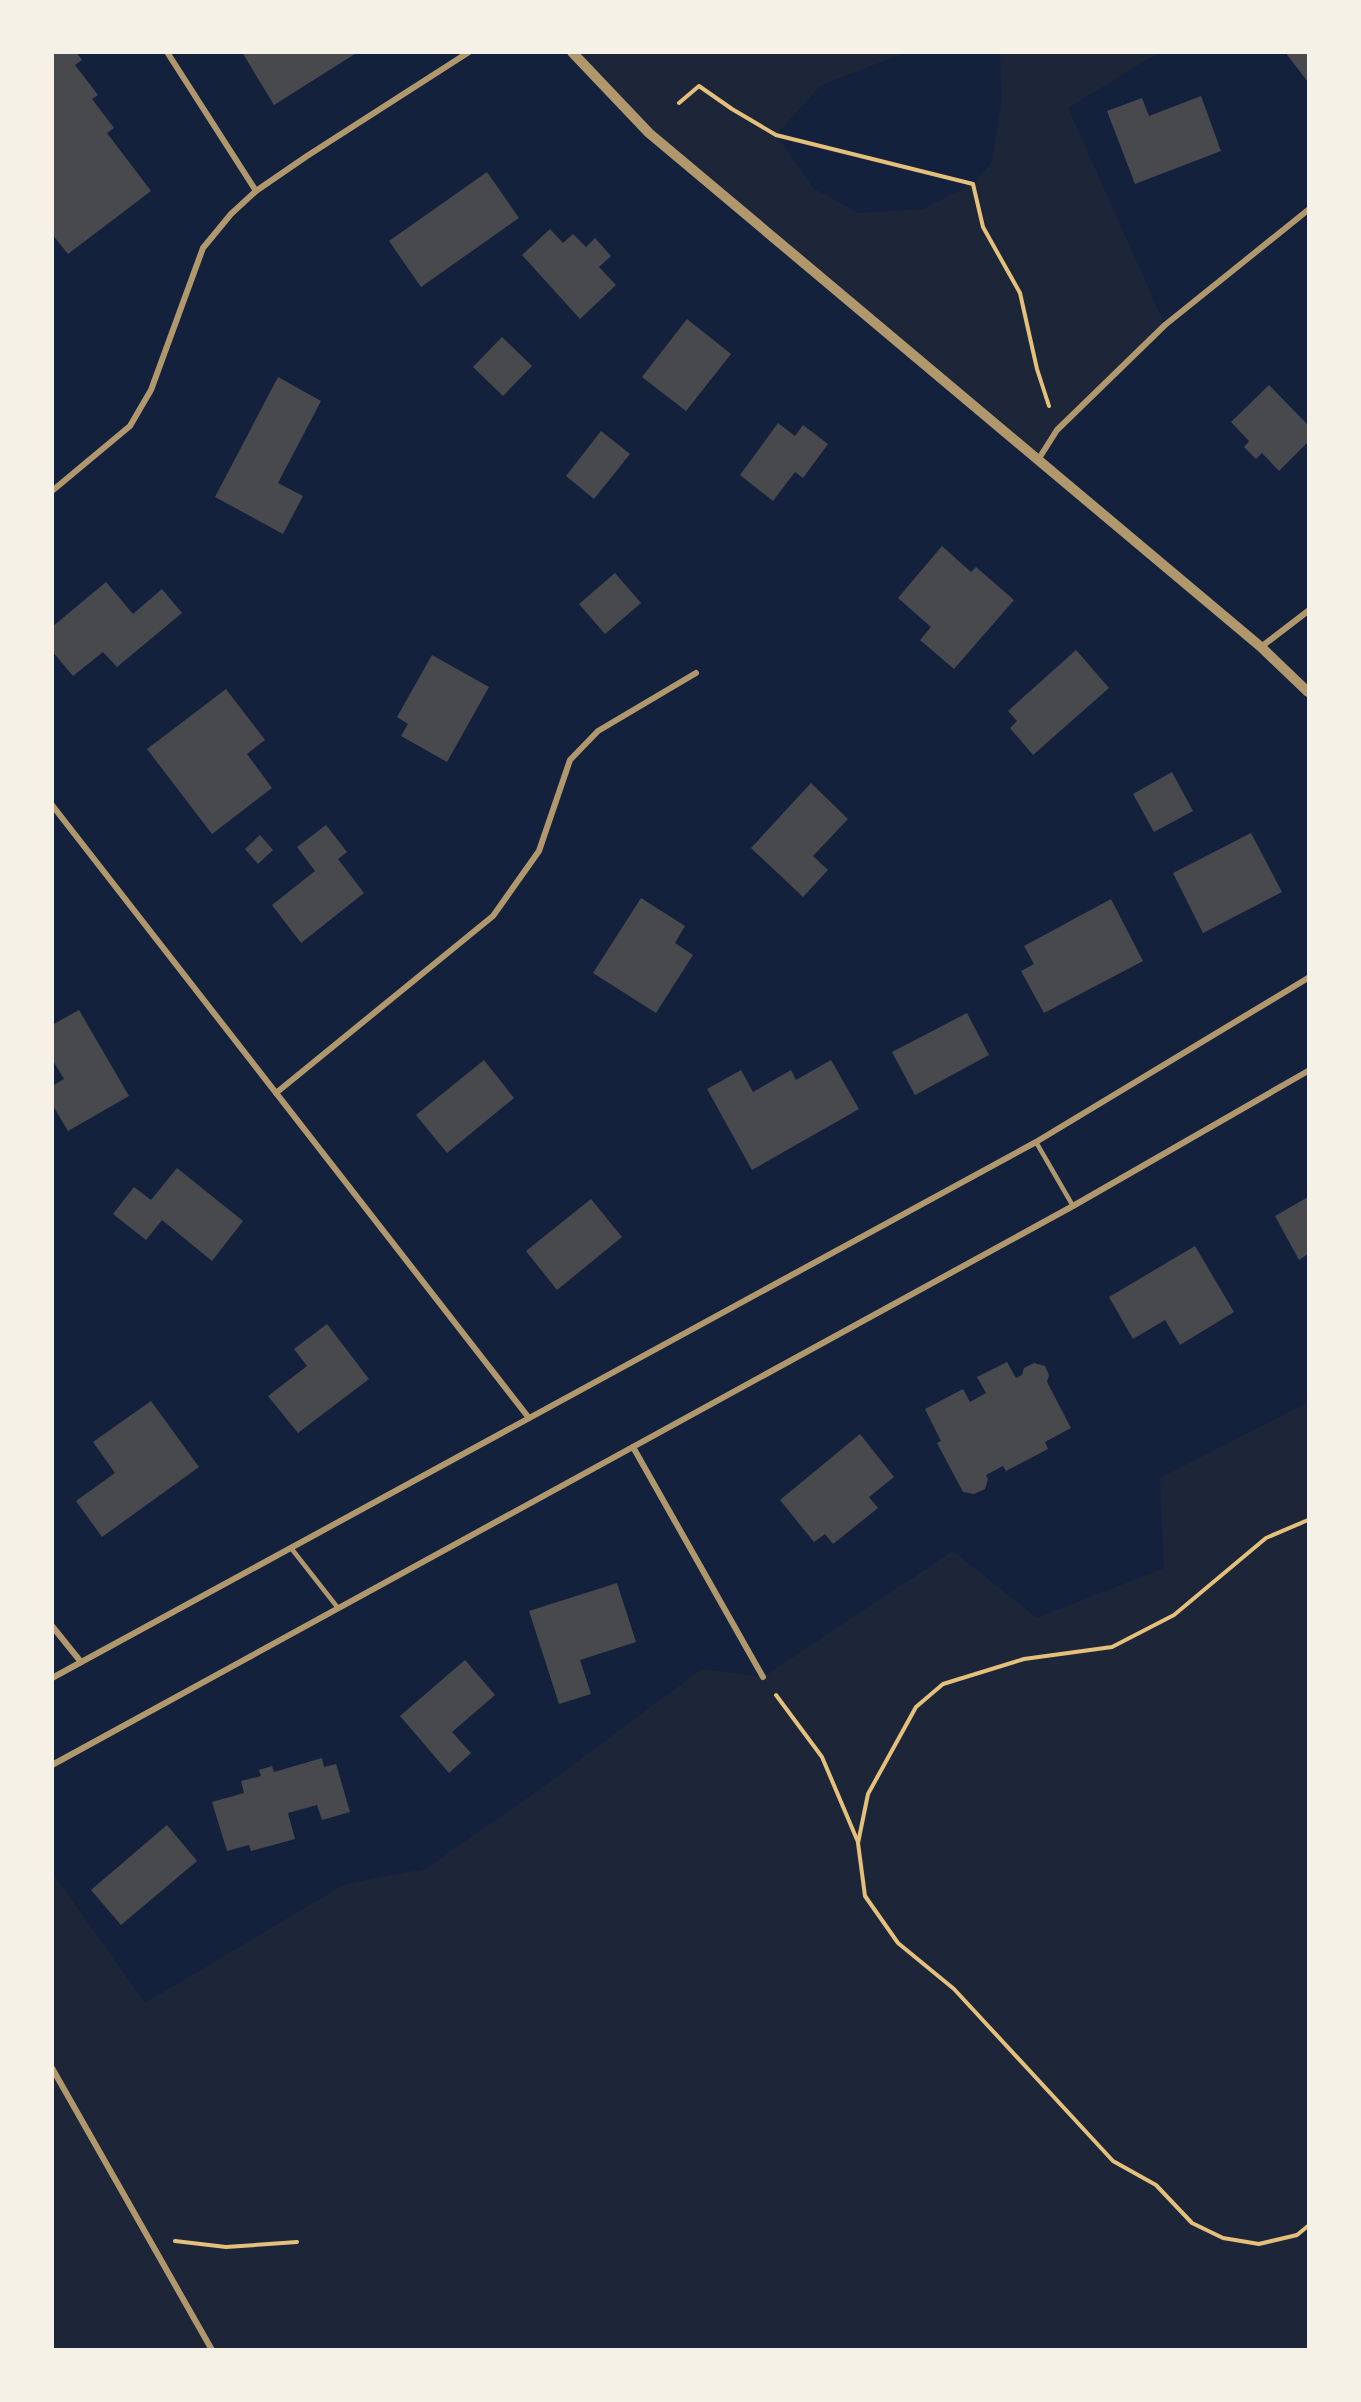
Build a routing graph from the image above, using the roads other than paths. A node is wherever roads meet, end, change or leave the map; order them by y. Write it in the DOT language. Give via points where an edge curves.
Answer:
graph roads {
  1 [pos="167,52"];
  2 [pos="469,52"];
  3 [pos="572,52"];
  4 [pos="256,191"];
  5 [pos="1308,210"];
  6 [pos="1038,460"];
  7 [pos="52,491"];
  8 [pos="1308,611"];
  9 [pos="1261,647"];
  10 [pos="696,673"];
  11 [pos="1308,692"];
  12 [pos="52,805"];
  13 [pos="1308,978"];
  14 [pos="1308,1071"];
  15 [pos="276,1094"];
  16 [pos="1036,1142"];
  17 [pos="1073,1206"];
  18 [pos="529,1418"];
  19 [pos="633,1447"];
  20 [pos="291,1548"];
  21 [pos="338,1608"];
  22 [pos="52,1626"];
  23 [pos="81,1662"];
  24 [pos="763,1677"];
  25 [pos="52,1678"];
  26 [pos="52,1765"];
  27 [pos="52,2068"];
  28 [pos="212,2349"];
  1 -- 4 [label="street"];
  2 -- 4 [label="street"];
  3 -- 6 [label="street" via="649,133"];
  4 -- 7 [label="street" via="203,248 151,390 130,426"];
  5 -- 6 [label="street" via="1166,325 1057,430"];
  6 -- 9 [label="street"];
  8 -- 9 [label="street"];
  9 -- 11 [label="street"];
  10 -- 15 [label="street" via="598,731 570,760 539,851 493,916"];
  12 -- 15 [label="street"];
  13 -- 16 [label="street"];
  14 -- 17 [label="street"];
  15 -- 18 [label="street"];
  16 -- 17 [label="lane"];
  16 -- 18 [label="street"];
  17 -- 19 [label="street"];
  18 -- 20 [label="street"];
  19 -- 21 [label="street"];
  19 -- 24 [label="street"];
  20 -- 21 [label="lane"];
  20 -- 23 [label="street"];
  21 -- 26 [label="street"];
  22 -- 23 [label="street"];
  23 -- 25 [label="street"];
  27 -- 28 [label="street"];
}
